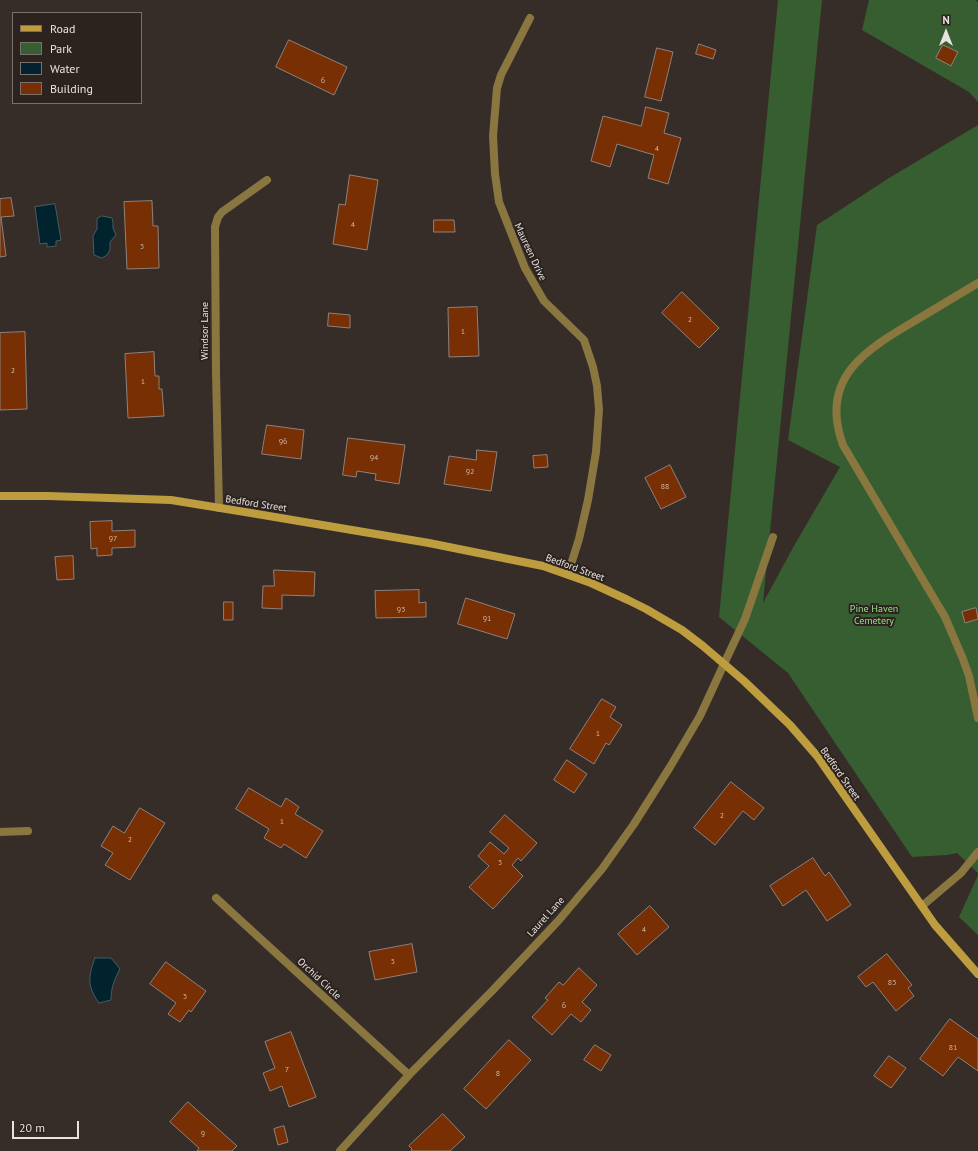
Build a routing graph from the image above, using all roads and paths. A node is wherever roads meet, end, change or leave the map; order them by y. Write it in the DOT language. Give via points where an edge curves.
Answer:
graph roads {
  1 [pos="530,18"];
  2 [pos="267,180"];
  3 [pos="978,283"];
  4 [pos="0,496"];
  5 [pos="219,508"];
  6 [pos="773,537"];
  7 [pos="568,574"];
  8 [pos="724,664"];
  9 [pos="978,718"];
  10 [pos="28,831"];
  11 [pos="0,832"];
  12 [pos="978,852"];
  13 [pos="216,898"];
  14 [pos="922,906"];
  15 [pos="978,974"];
  16 [pos="409,1075"];
  17 [pos="340,1151"];
  1 -- 7 [label="street, Maureen Drive" via="497,88 494,118 495,174 499,202 525,268 544,301 584,340 597,386 599,410 596,452 588,500"];
  2 -- 5 [label="street, Windsor Lane" via="222,212 214,227"];
  3 -- 9 [label="street" via="889,336 864,355 840,384 836,412 838,432 843,445 945,617 956,640 969,676"];
  4 -- 5 [label="main road, Bedford Street" via="171,500"];
  5 -- 7 [label="main road, Bedford Street" via="429,543 543,566"];
  6 -- 8 [label="street, Laurel Lane" via="745,619"];
  7 -- 8 [label="main road, Bedford Street" via="646,609 682,630"];
  8 -- 14 [label="main road, Bedford Street" via="790,725 812,751"];
  8 -- 16 [label="street, Laurel Lane" via="700,716 674,760 602,869 553,926"];
  10 -- 11 [label="street"];
  12 -- 14 [label="street" via="961,872"];
  13 -- 16 [label="street, Orchid Circle"];
  14 -- 15 [label="main road, Bedford Street" via="935,925"];
  16 -- 17 [label="street, Laurel Lane"];
}
